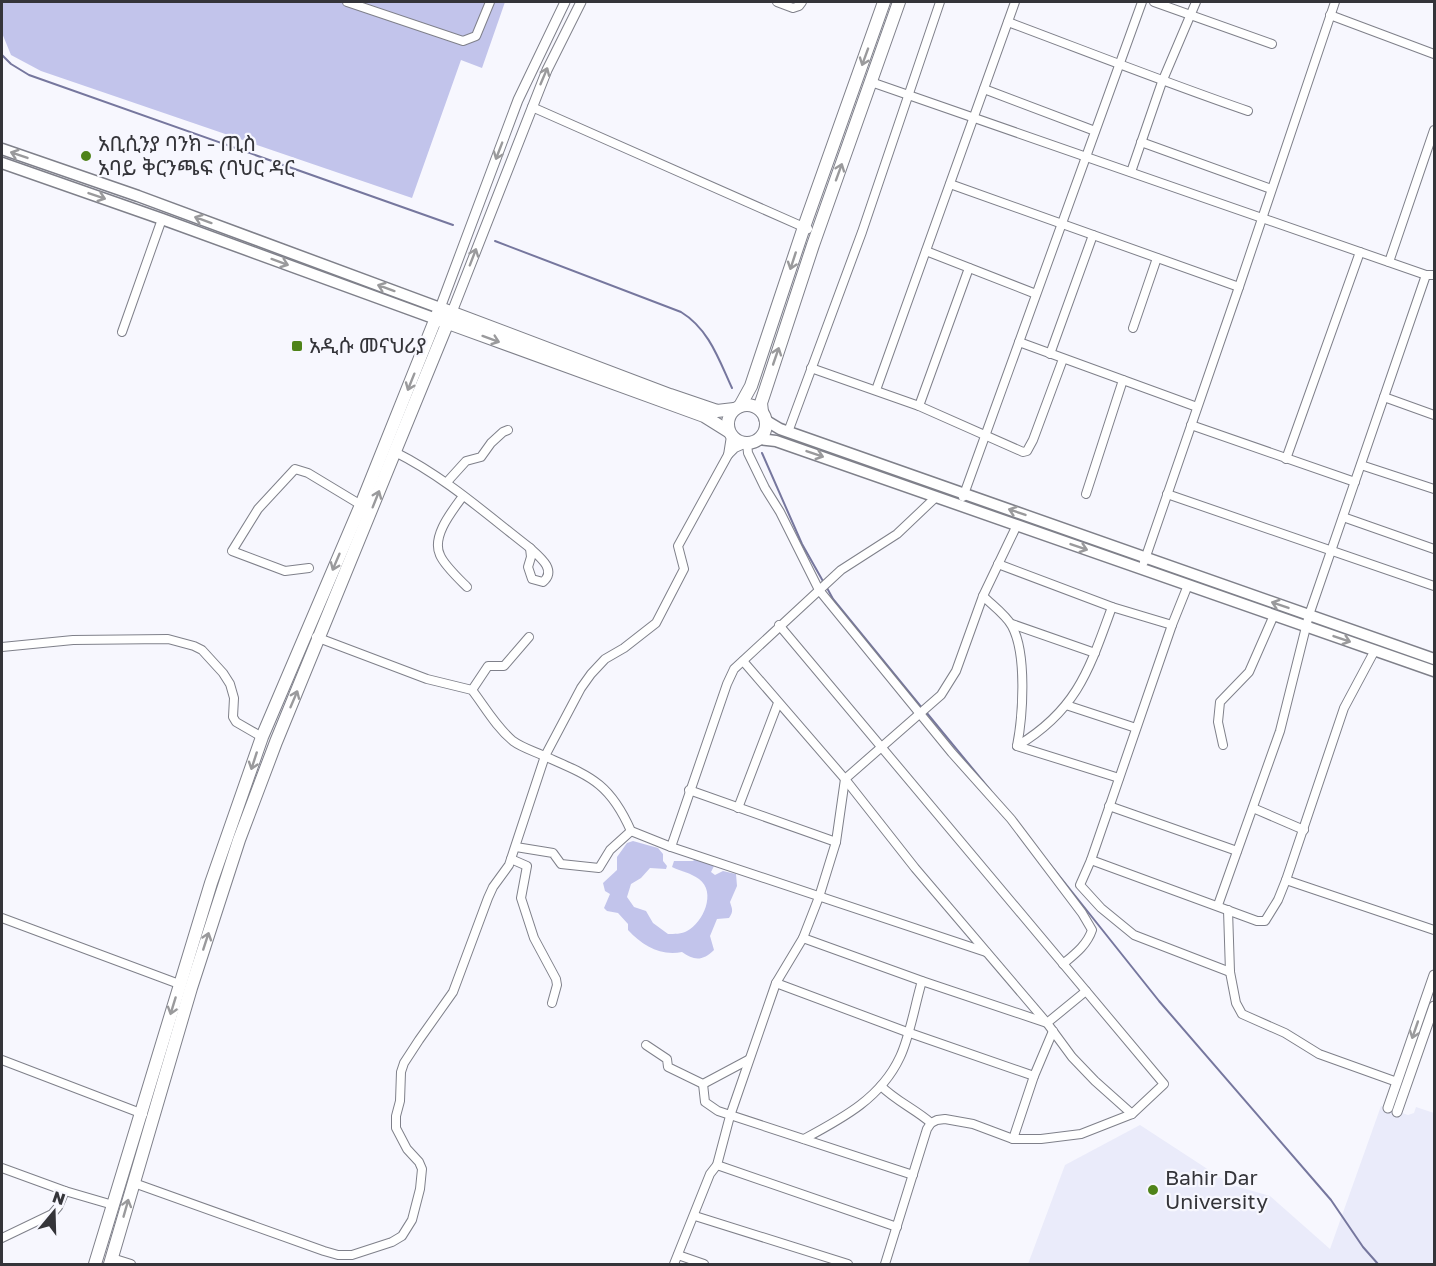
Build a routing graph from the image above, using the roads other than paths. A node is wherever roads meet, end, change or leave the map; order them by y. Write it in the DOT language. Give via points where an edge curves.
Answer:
graph roads {
  1 [pos="347,2"];
  2 [pos="490,2"];
  3 [pos="565,2"];
  4 [pos="581,2"];
  5 [pos="777,2"];
  6 [pos="802,2"];
  7 [pos="883,2"];
  8 [pos="940,2"];
  9 [pos="1015,2"];
  10 [pos="1142,2"];
  11 [pos="1154,2"];
  12 [pos="1196,2"];
  13 [pos="1335,2"];
  14 [pos="898,5"];
  15 [pos="1191,15"];
  16 [pos="1330,15"];
  17 [pos="1008,22"];
  18 [pos="1272,44"];
  19 [pos="1434,54"];
  20 [pos="1119,63"];
  21 [pos="871,82"];
  22 [pos="1162,82"];
  23 [pos="984,89"];
  24 [pos="908,94"];
  25 [pos="532,107"];
  26 [pos="1248,111"];
  27 [pos="974,117"];
  28 [pos="1434,130"];
  29 [pos="1095,131"];
  30 [pos="1142,142"];
  31 [pos="2,149"];
  32 [pos="1086,156"];
  33 [pos="2,164"];
  34 [pos="1131,172"];
  35 [pos="950,184"];
  36 [pos="1272,189"];
  37 [pos="1262,218"];
  38 [pos="162,219"];
  39 [pos="1061,224"];
  40 [pos="804,227"];
  41 [pos="818,232"];
  42 [pos="1093,235"];
  43 [pos="926,251"];
  44 [pos="1360,252"];
  45 [pos="1157,258"];
  46 [pos="1389,262"];
  47 [pos="969,268"];
  48 [pos="1430,275"];
  49 [pos="1239,287"];
  50 [pos="1036,294"];
  51 [pos="444,315"];
  52 [pos="1133,328"];
  53 [pos="122,332"];
  54 [pos="1019,342"];
  55 [pos="1050,354"];
  56 [pos="1063,358"];
  57 [pos="811,368"];
  58 [pos="1123,380"];
  59 [pos="876,390"];
  60 [pos="1384,397"];
  61 [pos="918,406"];
  62 [pos="1197,407"];
  63 [pos="737,408"];
  64 [pos="1434,415"];
  65 [pos="764,416"];
  66 [pos="1191,425"];
  67 [pos="508,430"];
  68 [pos="788,432"];
  69 [pos="730,434"];
  70 [pos="985,435"];
  71 [pos="759,439"];
  72 [pos="745,444"];
  73 [pos="395,452"];
  74 [pos="728,455"];
  75 [pos="1286,459"];
  76 [pos="1361,465"];
  77 [pos="447,482"];
  78 [pos="1355,482"];
  79 [pos="1434,489"];
  80 [pos="964,494"];
  81 [pos="1086,494"];
  82 [pos="1167,494"];
  83 [pos="464,496"];
  84 [pos="936,496"];
  85 [pos="361,505"];
  86 [pos="960,505"];
  87 [pos="1343,517"];
  88 [pos="1017,525"];
  89 [pos="1052,525"];
  90 [pos="1049,536"];
  91 [pos="530,548"];
  92 [pos="1434,549"];
  93 [pos="1331,551"];
  94 [pos="1144,563"];
  95 [pos="998,564"];
  96 [pos="309,568"];
  97 [pos="1188,585"];
  98 [pos="1434,586"];
  99 [pos="467,587"];
  100 [pos="819,590"];
  101 [pos="983,596"];
  102 [pos="1112,607"];
  103 [pos="1274,615"];
  104 [pos="1308,621"];
  105 [pos="1012,624"];
  106 [pos="1172,625"];
  107 [pos="779,626"];
  108 [pos="306,633"];
  109 [pos="529,637"];
  110 [pos="319,638"];
  111 [pos="2,647"];
  112 [pos="1375,650"];
  113 [pos="1095,653"];
  114 [pos="1434,659"];
  115 [pos="743,661"];
  116 [pos="1434,671"];
  117 [pos="472,690"];
  118 [pos="778,703"];
  119 [pos="1066,705"];
  120 [pos="921,714"];
  121 [pos="1136,728"];
  122 [pos="262,737"];
  123 [pos="1223,745"];
  124 [pos="1017,746"];
  125 [pos="880,747"];
  126 [pos="545,756"];
  127 [pos="1119,778"];
  128 [pos="845,779"];
  129 [pos="689,790"];
  130 [pos="1109,806"];
  131 [pos="738,808"];
  132 [pos="1253,808"];
  133 [pos="1304,830"];
  134 [pos="632,831"];
  135 [pos="836,842"];
  136 [pos="671,847"];
  137 [pos="516,848"];
  138 [pos="1237,851"];
  139 [pos="512,859"];
  140 [pos="1091,860"];
  141 [pos="1286,880"];
  142 [pos="1080,885"];
  143 [pos="819,897"];
  144 [pos="1074,901"];
  145 [pos="1218,905"];
  146 [pos="1228,910"];
  147 [pos="2,918"];
  148 [pos="1434,930"];
  149 [pos="803,938"];
  150 [pos="986,952"];
  151 [pos="193,961"];
  152 [pos="1063,964"];
  153 [pos="1230,972"];
  154 [pos="1434,975"];
  155 [pos="922,981"];
  156 [pos="776,983"];
  157 [pos="179,984"];
  158 [pos="1086,991"];
  159 [pos="552,1003"];
  160 [pos="1434,1006"];
  161 [pos="1047,1023"];
  162 [pos="1053,1031"];
  163 [pos="907,1032"];
  164 [pos="646,1045"];
  165 [pos="2,1060"];
  166 [pos="748,1060"];
  167 [pos="1034,1076"];
  168 [pos="1396,1082"];
  169 [pos="703,1084"];
  170 [pos="881,1086"];
  171 [pos="1388,1108"];
  172 [pos="1397,1112"];
  173 [pos="140,1113"];
  174 [pos="1132,1114"];
  175 [pos="730,1116"];
  176 [pos="153,1117"];
  177 [pos="931,1123"];
  178 [pos="804,1139"];
  179 [pos="1013,1139"];
  180 [pos="717,1165"];
  181 [pos="2,1168"];
  182 [pos="913,1175"];
  183 [pos="134,1183"];
  184 [pos="65,1191"];
  185 [pos="113,1205"];
  186 [pos="695,1216"];
  187 [pos="897,1227"];
  188 [pos="2,1238"];
  189 [pos="678,1256"];
  190 [pos="111,1261"];
  191 [pos="95,1264"];
  192 [pos="131,1264"];
  193 [pos="674,1264"];
  194 [pos="704,1264"];
  195 [pos="848,1264"];
  196 [pos="885,1264"];
  1 -- 2 [label="street" via="463,41 476,36"];
  3 -- 51 [label="street, one-way" via="518,100"];
  25 -- 4 [label="street, one-way"];
  5 -- 6 [label="street" via="793,8"];
  7 -- 14 [label="street"];
  7 -- 40 [label="main road, one-way"];
  8 -- 24 [label="street"];
  9 -- 17 [label="street"];
  10 -- 20 [label="street"];
  11 -- 15 [label="street"];
  12 -- 15 [label="street"];
  13 -- 16 [label="street"];
  14 -- 21 [label="main road"];
  15 -- 18 [label="street"];
  15 -- 22 [label="street"];
  16 -- 19 [label="street"];
  16 -- 36 [label="street"];
  17 -- 20 [label="street"];
  17 -- 23 [label="street"];
  20 -- 22 [label="street"];
  20 -- 29 [label="street"];
  21 -- 24 [label="street"];
  41 -- 21 [label="main road, one-way"];
  22 -- 26 [label="street"];
  22 -- 30 [label="street"];
  23 -- 27 [label="street"];
  23 -- 29 [label="street"];
  24 -- 27 [label="street"];
  24 -- 57 [label="street"];
  25 -- 40 [label="street"];
  51 -- 25 [label="street, one-way"];
  27 -- 32 [label="street"];
  27 -- 35 [label="street"];
  28 -- 46 [label="street"];
  29 -- 32 [label="street"];
  30 -- 34 [label="street"];
  30 -- 36 [label="street"];
  51 -- 31 [label="main road, one-way" via="138,196"];
  32 -- 34 [label="street"];
  32 -- 39 [label="street"];
  33 -- 38 [label="main road, one-way"];
  34 -- 37 [label="street"];
  35 -- 39 [label="street"];
  35 -- 43 [label="street"];
  36 -- 37 [label="street"];
  37 -- 44 [label="street"];
  37 -- 49 [label="street"];
  38 -- 51 [label="main road, one-way"];
  38 -- 53 [label="street"];
  39 -- 42 [label="street"];
  39 -- 50 [label="street"];
  40 -- 41 [label="street"];
  40 -- 63 [label="main road, one-way" via="751,386"];
  65 -- 41 [label="main road, one-way" via="761,403"];
  42 -- 45 [label="street"];
  42 -- 55 [label="street"];
  43 -- 47 [label="street"];
  43 -- 59 [label="street"];
  44 -- 46 [label="street"];
  44 -- 75 [label="street"];
  45 -- 49 [label="street"];
  45 -- 52 [label="street"];
  46 -- 48 [label="street"];
  47 -- 50 [label="street"];
  47 -- 61 [label="street"];
  48 -- 60 [label="street"];
  49 -- 62 [label="street"];
  50 -- 54 [label="street"];
  51 -- 63 [label="main road" via="717,411"];
  51 -- 69 [label="main road, one-way" via="704,416"];
  51 -- 73 [label="main road"];
  51 -- 85 [label="main road, one-way"];
  54 -- 55 [label="street"];
  54 -- 70 [label="street"];
  55 -- 56 [label="street"];
  56 -- 58 [label="street"];
  56 -- 70 [label="street" via="1027,451"];
  57 -- 59 [label="street"];
  57 -- 68 [label="street"];
  58 -- 62 [label="street"];
  58 -- 81 [label="street"];
  59 -- 61 [label="street"];
  60 -- 64 [label="street"];
  60 -- 76 [label="street"];
  61 -- 70 [label="street"];
  62 -- 66 [label="street"];
  63 -- 65 [label="main road" via="752,406"];
  63 -- 69 [label="main road" via="728,419"];
  65 -- 68 [label="main road" via="771,425"];
  65 -- 71 [label="main road" via="765,430"];
  66 -- 75 [label="street"];
  66 -- 82 [label="street"];
  67 -- 77 [label="street" via="481,457 466,461"];
  68 -- 80 [label="main road"];
  69 -- 72 [label="main road"];
  69 -- 74 [label="street"];
  70 -- 80 [label="street"];
  71 -- 72 [label="main road"];
  71 -- 84 [label="main road, one-way" via="776,441"];
  72 -- 74 [label="street"];
  72 -- 100 [label="street"];
  73 -- 77 [label="street"];
  110 -- 73 [label="main road, one-way"];
  74 -- 126 [label="street" via="678,546 684,569 656,623 605,659 591,674"];
  75 -- 78 [label="street"];
  76 -- 78 [label="street"];
  76 -- 79 [label="street"];
  77 -- 83 [label="street"];
  78 -- 87 [label="street"];
  80 -- 86 [label="street"];
  89 -- 80 [label="main road, one-way"];
  82 -- 93 [label="street"];
  82 -- 94 [label="street"];
  83 -- 91 [label="street"];
  83 -- 99 [label="street" via="446,519 438,540 439,554"];
  84 -- 86 [label="main road"];
  84 -- 100 [label="street" via="897,534 841,570"];
  85 -- 96 [label="street" via="296,469 258,509 232,551 285,570"];
  85 -- 108 [label="main road, one-way"];
  86 -- 88 [label="main road"];
  87 -- 92 [label="street"];
  87 -- 93 [label="street"];
  88 -- 90 [label="main road"];
  88 -- 95 [label="street"];
  89 -- 90 [label="main road"];
  89 -- 94 [label="main road"];
  90 -- 94 [label="main road, one-way"];
  93 -- 98 [label="street"];
  93 -- 104 [label="street"];
  94 -- 97 [label="main road"];
  104 -- 94 [label="main road, one-way"];
  95 -- 101 [label="street"];
  95 -- 102 [label="street"];
  97 -- 103 [label="main road"];
  97 -- 106 [label="street"];
  100 -- 107 [label="street"];
  100 -- 120 [label="street"];
  101 -- 105 [label="street"];
  101 -- 120 [label="street" via="956,671 941,695"];
  102 -- 106 [label="street"];
  102 -- 113 [label="street"];
  103 -- 104 [label="main road"];
  103 -- 123 [label="street" via="1250,672 1220,702 1218,722"];
  104 -- 112 [label="main road, one-way"];
  104 -- 114 [label="main road"];
  104 -- 132 [label="street" via="1280,731"];
  105 -- 113 [label="street"];
  105 -- 124 [label="street" via="1023,690"];
  106 -- 121 [label="street"];
  107 -- 115 [label="street"];
  107 -- 125 [label="street"];
  108 -- 110 [label="street"];
  108 -- 122 [label="main road"];
  109 -- 117 [label="street" via="504,666 488,666"];
  110 -- 117 [label="street" via="427,679"];
  151 -- 110 [label="main road, one-way"];
  111 -- 122 [label="street" via="73,640 168,639 185,643 201,650 224,673 234,699 233,717"];
  112 -- 116 [label="main road"];
  112 -- 133 [label="street" via="1344,708"];
  113 -- 119 [label="street"];
  115 -- 118 [label="street"];
  115 -- 129 [label="street" via="727,684"];
  117 -- 126 [label="street" via="515,743"];
  118 -- 128 [label="street"];
  118 -- 131 [label="street"];
  119 -- 121 [label="street"];
  119 -- 124 [label="street" via="1038,733"];
  120 -- 125 [label="street"];
  120 -- 144 [label="street" via="1011,819"];
  121 -- 127 [label="street"];
  122 -- 151 [label="main road, one-way" via="211,883"];
  124 -- 127 [label="street"];
  125 -- 128 [label="street"];
  125 -- 152 [label="street"];
  126 -- 134 [label="street" via="603,787 621,808"];
  126 -- 137 [label="street"];
  127 -- 130 [label="street"];
  128 -- 135 [label="street"];
  128 -- 150 [label="street"];
  129 -- 131 [label="street"];
  129 -- 136 [label="street"];
  130 -- 138 [label="street"];
  130 -- 140 [label="street"];
  131 -- 135 [label="street"];
  132 -- 133 [label="street"];
  132 -- 138 [label="street"];
  133 -- 141 [label="street"];
  134 -- 136 [label="street"];
  134 -- 137 [label="street" via="610,850 599,868 561,864 553,853"];
  135 -- 143 [label="street"];
  136 -- 143 [label="street"];
  137 -- 139 [label="street"];
  138 -- 145 [label="street"];
  139 -- 159 [label="street" via="527,866 521,898 534,938 556,979"];
  139 -- 183 [label="street" via="488,898 453,992 401,1071 396,1128 422,1169 412,1220 402,1236 366,1252 339,1255"];
  140 -- 142 [label="street"];
  140 -- 145 [label="street"];
  141 -- 146 [label="street" via="1265,921"];
  141 -- 148 [label="street"];
  142 -- 144 [label="street"];
  142 -- 153 [label="street" via="1134,935"];
  143 -- 149 [label="street"];
  143 -- 150 [label="street"];
  144 -- 152 [label="street" via="1092,930 1085,945"];
  145 -- 146 [label="street"];
  146 -- 153 [label="street"];
  147 -- 157 [label="street"];
  149 -- 155 [label="street"];
  149 -- 156 [label="street"];
  150 -- 161 [label="street"];
  151 -- 157 [label="main road"];
  151 -- 176 [label="main road"];
  152 -- 158 [label="street"];
  153 -- 168 [label="street" via="1242,1014 1319,1054"];
  154 -- 168 [label="street, one-way"];
  155 -- 161 [label="street"];
  155 -- 163 [label="street"];
  156 -- 163 [label="street"];
  156 -- 166 [label="street"];
  157 -- 173 [label="main road, one-way"];
  158 -- 161 [label="street"];
  158 -- 174 [label="street" via="1164,1084"];
  160 -- 172 [label="street"];
  161 -- 162 [label="street"];
  162 -- 167 [label="street"];
  162 -- 174 [label="street" via="1095,1082"];
  163 -- 167 [label="street"];
  163 -- 170 [label="street" via="901,1056"];
  164 -- 169 [label="street" via="666,1059 668,1067"];
  165 -- 173 [label="street"];
  166 -- 169 [label="street"];
  166 -- 175 [label="street"];
  167 -- 179 [label="street"];
  168 -- 171 [label="street"];
  169 -- 175 [label="street" via="705,1102"];
  170 -- 177 [label="street"];
  170 -- 178 [label="street" via="846,1117"];
  173 -- 176 [label="street"];
  173 -- 185 [label="main road"];
  174 -- 179 [label="street" via="1081,1134"];
  175 -- 178 [label="street"];
  175 -- 180 [label="street"];
  176 -- 183 [label="main road"];
  177 -- 179 [label="street" via="945,1119 973,1124"];
  177 -- 182 [label="street"];
  178 -- 182 [label="street"];
  180 -- 186 [label="street"];
  180 -- 187 [label="street"];
  181 -- 184 [label="street"];
  182 -- 187 [label="street"];
  190 -- 183 [label="main road, one-way"];
  184 -- 185 [label="street"];
  184 -- 188 [label="street" via="52,1214"];
  185 -- 191 [label="main road"];
  186 -- 189 [label="street"];
  186 -- 195 [label="street"];
  187 -- 196 [label="street"];
  189 -- 193 [label="street"];
  189 -- 194 [label="street"];
  190 -- 192 [label="street"];
}
